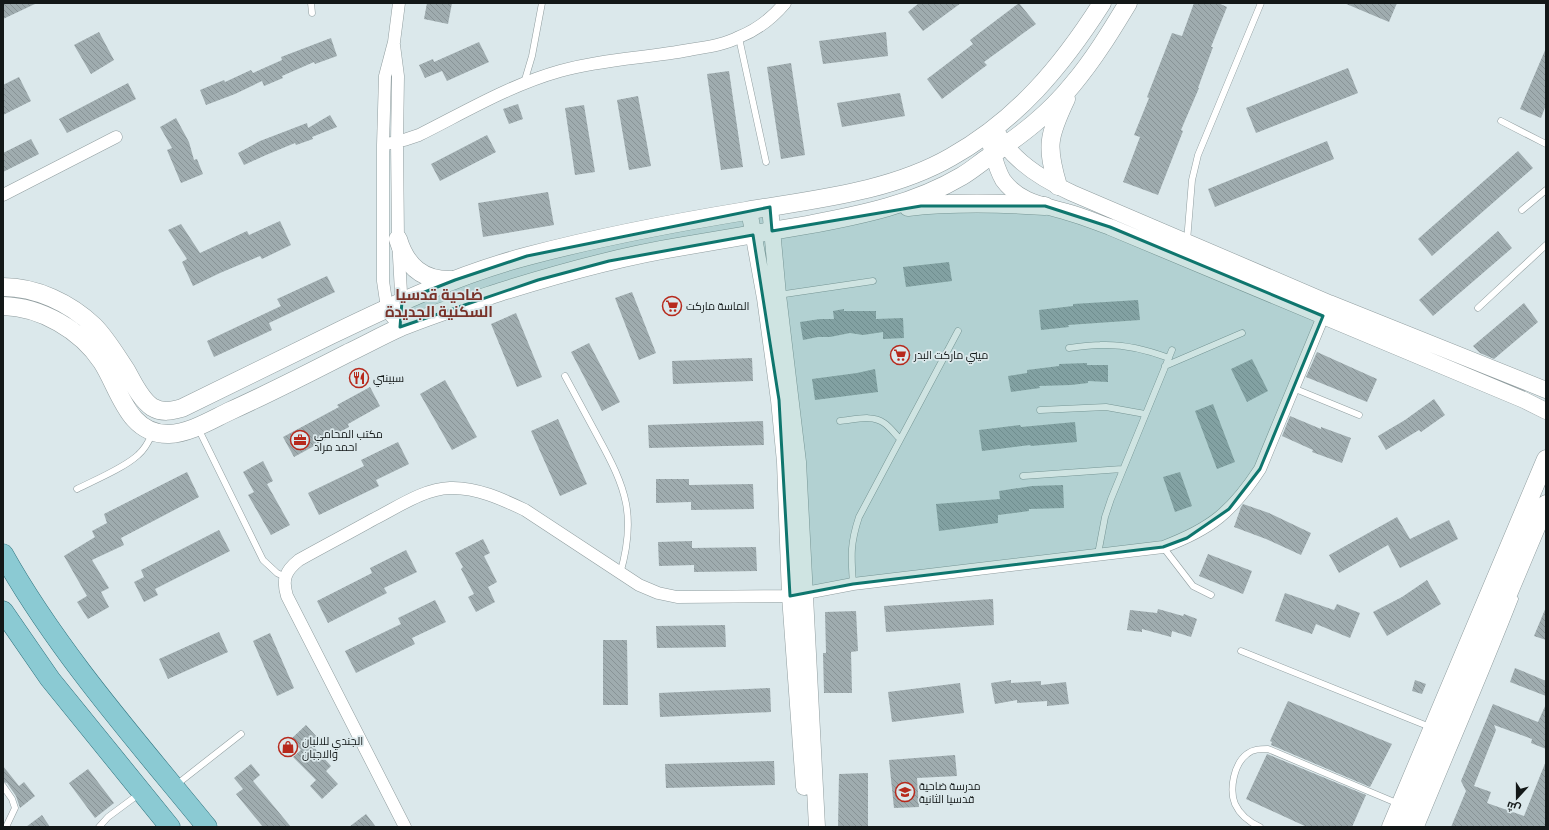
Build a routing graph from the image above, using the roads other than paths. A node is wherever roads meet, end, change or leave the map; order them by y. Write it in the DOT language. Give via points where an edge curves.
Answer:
graph roads {
  1 [pos="311,3"];
  2 [pos="399,3"];
  3 [pos="542,3"];
  4 [pos="785,3"];
  5 [pos="1102,3"];
  6 [pos="1128,3"];
  7 [pos="1261,3"];
  8 [pos="312,13"];
  9 [pos="739,38"];
  10 [pos="394,42"];
  11 [pos="524,83"];
  12 [pos="1073,85"];
  13 [pos="1501,121"];
  14 [pos="991,130"];
  15 [pos="116,137"];
  16 [pos="397,142"];
  17 [pos="383,144"];
  18 [pos="1546,144"];
  19 [pos="1000,150"];
  20 [pos="766,162"];
  21 [pos="1058,186"];
  22 [pos="1546,190"];
  23 [pos="3,195"];
  24 [pos="1045,206"];
  25 [pos="770,207"];
  26 [pos="749,210"];
  27 [pos="880,210"];
  28 [pos="1522,210"];
  29 [pos="772,231"];
  30 [pos="753,235"];
  31 [pos="398,239"];
  32 [pos="1187,243"];
  33 [pos="1546,245"];
  34 [pos="455,280"];
  35 [pos="873,281"];
  36 [pos="3,287"];
  37 [pos="771,296"];
  38 [pos="394,305"];
  39 [pos="3,306"];
  40 [pos="1478,308"];
  41 [pos="1326,310"];
  42 [pos="400,327"];
  43 [pos="958,331"];
  44 [pos="1242,333"];
  45 [pos="1069,348"];
  46 [pos="1172,350"];
  47 [pos="1168,358"];
  48 [pos="1165,366"];
  49 [pos="565,376"];
  50 [pos="1293,388"];
  51 [pos="1546,390"];
  52 [pos="1040,410"];
  53 [pos="163,411"];
  54 [pos="1546,411"];
  55 [pos="1145,414"];
  56 [pos="1359,414"];
  57 [pos="840,421"];
  58 [pos="197,426"];
  59 [pos="153,432"];
  60 [pos="900,439"];
  61 [pos="1546,460"];
  62 [pos="1122,469"];
  63 [pos="1023,476"];
  64 [pos="77,489"];
  65 [pos="1546,504"];
  66 [pos="1163,547"];
  67 [pos="3,554"];
  68 [pos="1098,554"];
  69 [pos="620,574"];
  70 [pos="285,577"];
  71 [pos="853,584"];
  72 [pos="798,594"];
  73 [pos="1211,595"];
  74 [pos="1517,596"];
  75 [pos="3,612"];
  76 [pos="1241,650"];
  77 [pos="1432,728"];
  78 [pos="241,734"];
  79 [pos="3,786"];
  80 [pos="174,787"];
  81 [pos="142,792"];
  82 [pos="1400,804"];
  83 [pos="6,827"];
  84 [pos="99,827"];
  85 [pos="170,827"];
  86 [pos="207,827"];
  87 [pos="405,827"];
  88 [pos="806,827"];
  89 [pos="816,827"];
  90 [pos="1260,827"];
  91 [pos="1391,827"];
  92 [pos="1410,827"];
  93 [pos="1421,827"];
  1 -- 8 [label="lane"];
  2 -- 10 [label="street"];
  3 -- 11 [label="lane"];
  4 -- 9 [label="street" via="760,26"];
  5 -- 14 [label="main road" via="1059,66 1012,114"];
  6 -- 12 [label="main road" via="1095,56"];
  7 -- 32 [label="lane" via="1198,156 1192,180"];
  9 -- 11 [label="street" via="696,49 581,66"];
  9 -- 20 [label="lane"];
  10 -- 16 [label="street" via="398,76"];
  10 -- 17 [label="street" via="385,76"];
  11 -- 16 [label="street" via="419,135"];
  12 -- 19 [label="main road" via="1035,123"];
  12 -- 21 [label="main road" via="1052,132 1052,167"];
  13 -- 18 [label="lane"];
  14 -- 19 [label="street"];
  14 -- 25 [label="main road" via="951,157 913,175 873,187"];
  15 -- 23 [label="street"];
  16 -- 17 [label="street"];
  16 -- 31 [label="street"];
  17 -- 38 [label="street" via="383,281"];
  19 -- 21 [label="street"];
  19 -- 24 [label="street" via="1002,178 1021,197"];
  19 -- 27 [label="main road" via="962,176 922,196"];
  21 -- 24 [label="street"];
  21 -- 32 [label="street"];
  22 -- 28 [label="lane"];
  24 -- 27 [label="main road" via="962,203"];
  24 -- 41 [label="street" via="1091,220"];
  25 -- 26 [label="main road"];
  25 -- 29 [label="street"];
  26 -- 30 [label="street"];
  26 -- 34 [label="main road" via="527,256"];
  27 -- 29 [label="main road"];
  29 -- 30 [label="main road"];
  29 -- 37 [label="street"];
  30 -- 37 [label="street"];
  30 -- 42 [label="main road" via="609,261 538,280"];
  31 -- 34 [label="main road" via="401,250 414,268 433,278"];
  31 -- 38 [label="street"];
  32 -- 41 [label="street"];
  33 -- 40 [label="lane"];
  34 -- 38 [label="main road"];
  35 -- 37 [label="lane"];
  36 -- 53 [label="main road" via="42,294 70,307 94,326 113,350 144,399 152,407"];
  37 -- 72 [label="street" via="791,462"];
  38 -- 42 [label="street" via="402,319"];
  38 -- 53 [label="main road" via="182,408"];
  39 -- 59 [label="main road" via="38,312 62,324 84,340 101,361 131,418"];
  41 -- 50 [label="street"];
  41 -- 51 [label="street"];
  41 -- 54 [label="street"];
  42 -- 58 [label="main road"];
  43 -- 60 [label="lane"];
  44 -- 48 [label="lane"];
  45 -- 47 [label="lane" via="1113,346"];
  46 -- 47 [label="lane"];
  47 -- 48 [label="lane"];
  48 -- 55 [label="lane"];
  49 -- 69 [label="lane" via="622,486 628,515 628,539"];
  50 -- 56 [label="lane"];
  50 -- 66 [label="street" via="1260,469 1246,490 1229,509 1209,525 1187,538"];
  52 -- 55 [label="lane" via="1106,407"];
  53 -- 59 [label="main road"];
  55 -- 62 [label="lane"];
  57 -- 60 [label="lane" via="868,418 880,420"];
  58 -- 59 [label="main road" via="178,433"];
  58 -- 70 [label="lane" via="263,560"];
  59 -- 64 [label="lane" via="138,455"];
  60 -- 71 [label="lane" via="855,529 850,555"];
  61 -- 77 [label="main road"];
  62 -- 63 [label="lane"];
  62 -- 68 [label="lane" via="1105,517"];
  65 -- 92 [label="main road" via="1533,544"];
  66 -- 68 [label="street"];
  66 -- 73 [label="lane" via="1193,586"];
  67 -- 80 [label="main road" via="63,648"];
  68 -- 71 [label="street"];
  69 -- 70 [label="street" via="525,510 487,494 449,488 429,492 334,541 299,560"];
  69 -- 72 [label="street" via="651,590 677,597"];
  70 -- 87 [label="street" via="288,596"];
  71 -- 72 [label="street"];
  72 -- 88 [label="street"];
  72 -- 89 [label="street"];
  74 -- 93 [label="lane"];
  75 -- 81 [label="main road" via="50,679"];
  76 -- 77 [label="lane"];
  77 -- 82 [label="main road"];
  78 -- 80 [label="lane"];
  79 -- 83 [label="lane" via="15,808"];
  80 -- 86 [label="main road"];
  81 -- 84 [label="lane" via="108,817"];
  81 -- 85 [label="main road"];
  82 -- 90 [label="lane" via="1268,749 1260,749 1242,758 1233,787 1234,799 1239,810"];
  82 -- 91 [label="main road"];
}
